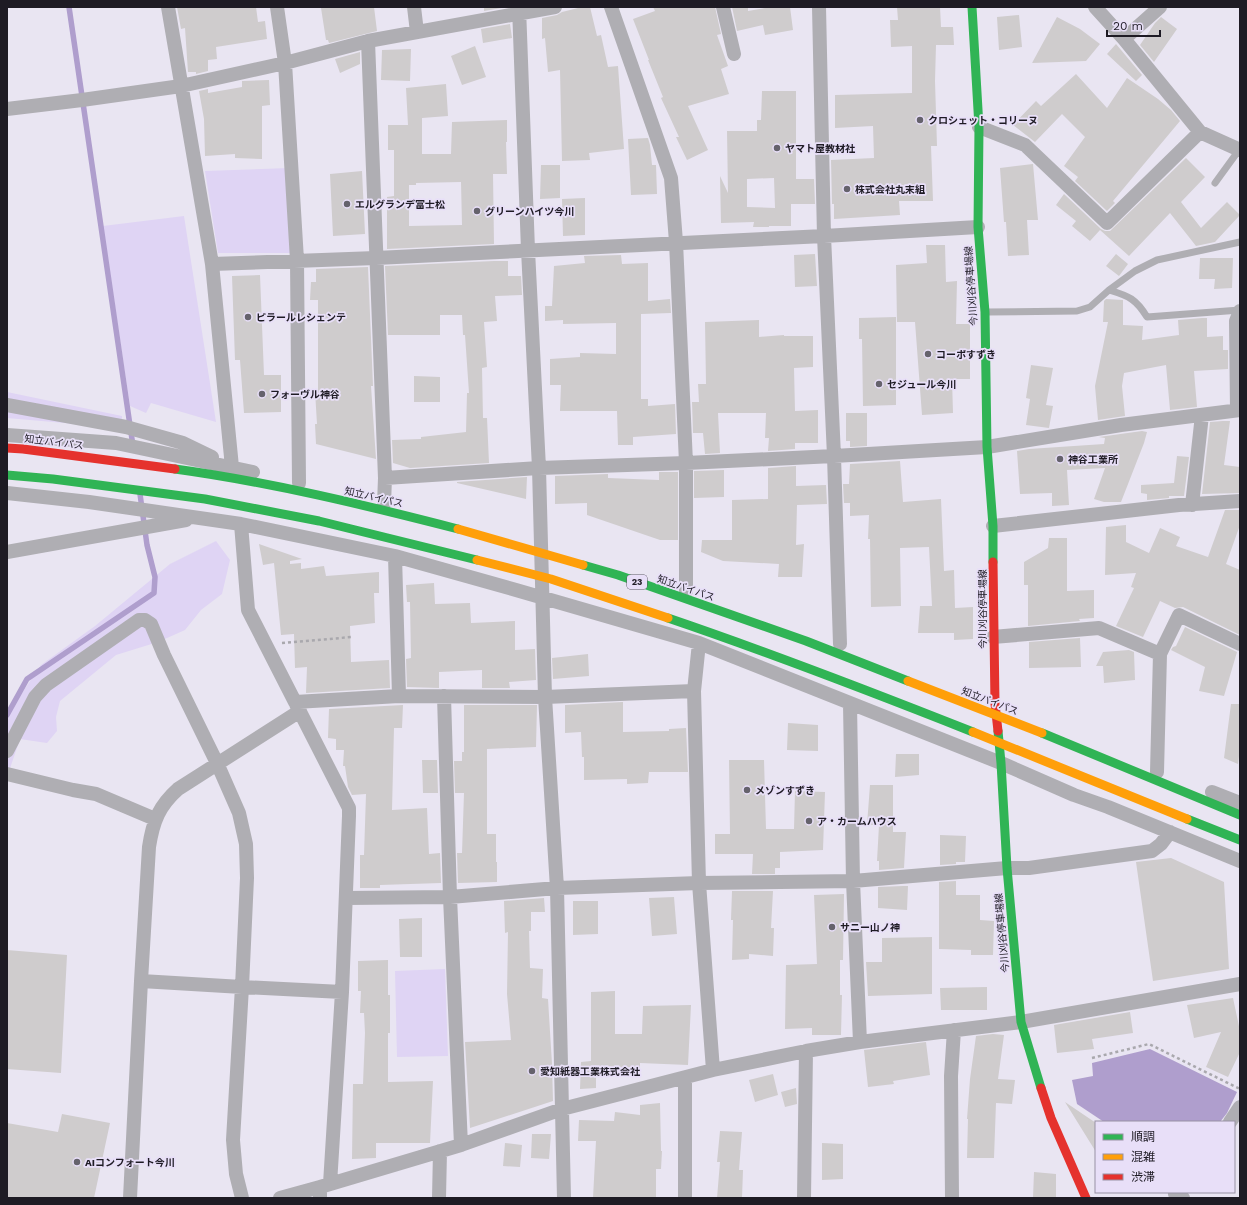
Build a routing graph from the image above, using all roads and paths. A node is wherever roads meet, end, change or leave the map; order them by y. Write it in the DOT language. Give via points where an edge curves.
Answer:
graph roads {
  1 [pos="168,7"];
  2 [pos="277,7"];
  3 [pos="414,7"];
  4 [pos="555,7"];
  5 [pos="612,7"];
  6 [pos="723,7"];
  7 [pos="819,7"];
  8 [pos="975,7"];
  9 [pos="1095,7"];
  10 [pos="1160,7"];
  11 [pos="519,11"];
  12 [pos="417,32"];
  13 [pos="1124,39"];
  14 [pos="368,41"];
  15 [pos="734,54"];
  16 [pos="285,63"];
  17 [pos="181,86"];
  18 [pos="7,109"];
  19 [pos="979,127"];
  20 [pos="1200,132"];
  21 [pos="1240,150"];
  22 [pos="1215,183"];
  23 [pos="978,227"];
  24 [pos="824,236"];
  25 [pos="676,242"];
  26 [pos="1240,242"];
  27 [pos="528,250"];
  28 [pos="376,258"];
  29 [pos="297,260"];
  30 [pos="212,264"];
  31 [pos="1109,290"];
  32 [pos="1240,310"];
  33 [pos="985,312"];
  34 [pos="7,405"];
  35 [pos="1238,410"];
  36 [pos="1202,415"];
  37 [pos="7,435"];
  38 [pos="987,447"];
  39 [pos="7,448"];
  40 [pos="834,456"];
  41 [pos="686,463"];
  42 [pos="232,467"];
  43 [pos="539,468"];
  44 [pos="7,475"];
  45 [pos="385,478"];
  46 [pos="299,483"];
  47 [pos="7,493"];
  48 [pos="1240,501"];
  49 [pos="384,504"];
  50 [pos="1192,505"];
  51 [pos="198,518"];
  52 [pos="241,524"];
  53 [pos="992,526"];
  54 [pos="542,545"];
  55 [pos="7,552"];
  56 [pos="395,556"];
  57 [pos="686,590"];
  58 [pos="543,598"];
  59 [pos="352,637"];
  60 [pos="993,637"];
  61 [pos="699,643"];
  62 [pos="266,644"];
  63 [pos="840,644"];
  64 [pos="1240,644"];
  65 [pos="1160,654"];
  66 [pos="694,691"];
  67 [pos="399,696"];
  68 [pos="444,696"];
  69 [pos="545,697"];
  70 [pos="850,704"];
  71 [pos="995,704"];
  72 [pos="298,707"];
  73 [pos="7,750"];
  74 [pos="217,763"];
  75 [pos="1001,763"];
  76 [pos="1157,772"];
  77 [pos="7,774"];
  78 [pos="1240,803"];
  79 [pos="1240,815"];
  80 [pos="155,819"];
  81 [pos="1170,832"];
  82 [pos="1240,840"];
  83 [pos="1240,861"];
  84 [pos="1007,868"];
  85 [pos="853,881"];
  86 [pos="699,883"];
  87 [pos="558,888"];
  88 [pos="450,897"];
  89 [pos="347,898"];
  90 [pos="141,981"];
  91 [pos="1240,984"];
  92 [pos="242,987"];
  93 [pos="342,992"];
  94 [pos="1021,1022"];
  95 [pos="954,1030"];
  96 [pos="860,1042"];
  97 [pos="806,1051"];
  98 [pos="1092,1058"];
  99 [pos="714,1070"];
  100 [pos="685,1078"];
  101 [pos="1240,1089"];
  102 [pos="1240,1107"];
  103 [pos="562,1109"];
  104 [pos="1231,1121"];
  105 [pos="461,1145"];
  106 [pos="440,1150"];
  107 [pos="324,1190"];
  108 [pos="130,1198"];
  109 [pos="242,1198"];
  110 [pos="280,1198"];
  111 [pos="439,1198"];
  112 [pos="564,1198"];
  113 [pos="685,1198"];
  114 [pos="804,1198"];
  115 [pos="952,1198"];
  116 [pos="1086,1198"];
  1 -- 17 [label="street"];
  2 -- 16 [label="street"];
  3 -- 12 [label="street"];
  4 -- 11 [label="street"];
  5 -- 25 [label="street" via="671,178"];
  6 -- 15 [label="street"];
  7 -- 24 [label="street"];
  8 -- 19 [label="main road, 今川刈谷停車場線"];
  9 -- 13 [label="street"];
  10 -- 13 [label="street"];
  11 -- 12 [label="street"];
  11 -- 27 [label="street"];
  12 -- 14 [label="street"];
  13 -- 20 [label="street"];
  14 -- 16 [label="street"];
  14 -- 28 [label="street"];
  16 -- 17 [label="street"];
  16 -- 29 [label="street"];
  17 -- 18 [label="street"];
  17 -- 30 [label="street"];
  19 -- 20 [label="street" via="1025,146 1107,223"];
  19 -- 23 [label="main road, 今川刈谷停車場線"];
  20 -- 21 [label="street"];
  21 -- 22 [label="lane"];
  23 -- 24 [label="street"];
  23 -- 33 [label="main road, 今川刈谷停車場線"];
  24 -- 25 [label="street"];
  24 -- 40 [label="street"];
  25 -- 27 [label="street"];
  25 -- 41 [label="street"];
  26 -- 31 [label="lane" via="1157,260 1135,271"];
  27 -- 28 [label="street"];
  27 -- 43 [label="street"];
  28 -- 29 [label="street"];
  28 -- 45 [label="street"];
  29 -- 30 [label="street"];
  29 -- 46 [label="street"];
  30 -- 42 [label="street"];
  31 -- 32 [label="lane" via="1125,295 1139,305 1146,317"];
  31 -- 33 [label="lane" via="1090,307 1077,311"];
  32 -- 35 [label="street" via="1236,321"];
  33 -- 38 [label="main road, 今川刈谷停車場線"];
  34 -- 42 [label="street" via="133,429 183,443"];
  35 -- 36 [label="street"];
  36 -- 38 [label="street" via="1121,425"];
  36 -- 50 [label="street"];
  37 -- 42 [label="street" via="116,443"];
  38 -- 40 [label="street"];
  38 -- 53 [label="main road, 今川刈谷停車場線"];
  39 -- 79 [label="main road, 知立バイパス / 23, bridge" via="208,474 362,504 487,536 618,575 806,641 1044,734"];
  40 -- 41 [label="street"];
  40 -- 63 [label="street"];
  41 -- 43 [label="street"];
  41 -- 57 [label="street"];
  42 -- 46 [label="street"];
  43 -- 45 [label="street"];
  43 -- 54 [label="street"];
  44 -- 82 [label="main road, 23, bridge" via="205,499 319,521 551,580 733,640 871,691"];
  45 -- 49 [label="street"];
  46 -- 49 [label="street"];
  47 -- 51 [label="street"];
  48 -- 50 [label="street"];
  49 -- 54 [label="street"];
  50 -- 53 [label="street"];
  51 -- 52 [label="street"];
  51 -- 55 [label="street"];
  52 -- 56 [label="street"];
  52 -- 62 [label="street" via="248,610"];
  53 -- 60 [label="main road, 今川刈谷停車場線"];
  54 -- 57 [label="street"];
  54 -- 58 [label="street"];
  56 -- 58 [label="street"];
  56 -- 67 [label="street"];
  57 -- 63 [label="street"];
  58 -- 61 [label="street"];
  58 -- 69 [label="street"];
  59 -- 62 [label="path"];
  60 -- 65 [label="street" via="1099,628"];
  60 -- 71 [label="main road, 今川刈谷停車場線"];
  61 -- 66 [label="street"];
  61 -- 70 [label="street"];
  62 -- 72 [label="street"];
  63 -- 71 [label="street"];
  64 -- 65 [label="street" via="1180,615"];
  65 -- 76 [label="street"];
  66 -- 69 [label="street"];
  66 -- 86 [label="street"];
  67 -- 68 [label="street"];
  67 -- 72 [label="street"];
  68 -- 69 [label="street"];
  68 -- 88 [label="street"];
  69 -- 87 [label="street"];
  70 -- 75 [label="street"];
  70 -- 85 [label="street"];
  71 -- 75 [label="main road, 今川刈谷停車場線"];
  71 -- 76 [label="street"];
  72 -- 74 [label="street"];
  72 -- 89 [label="street" via="349,808"];
  73 -- 74 [label="street" via="34,698 46,685 140,620 145,620 151,624"];
  74 -- 80 [label="street" via="168,797"];
  74 -- 92 [label="street" via="239,813 246,844"];
  75 -- 81 [label="street" via="1074,795"];
  75 -- 84 [label="main road, 今川刈谷停車場線"];
  76 -- 78 [label="street"];
  77 -- 80 [label="street" via="96,794"];
  80 -- 90 [label="street" via="149,847"];
  81 -- 83 [label="street"];
  81 -- 84 [label="street" via="1152,851 1029,868"];
  84 -- 85 [label="street"];
  84 -- 94 [label="main road, 今川刈谷停車場線"];
  85 -- 86 [label="street"];
  85 -- 96 [label="street"];
  86 -- 87 [label="street"];
  86 -- 99 [label="street"];
  87 -- 88 [label="street"];
  87 -- 103 [label="street"];
  88 -- 89 [label="street"];
  88 -- 105 [label="street"];
  89 -- 93 [label="street"];
  90 -- 92 [label="street"];
  90 -- 108 [label="street"];
  91 -- 94 [label="street"];
  92 -- 93 [label="street"];
  92 -- 109 [label="street" via="233,1140 236,1174"];
  93 -- 107 [label="street"];
  94 -- 95 [label="street"];
  94 -- 116 [label="main road, 今川刈谷停車場線" via="1051,1118"];
  95 -- 96 [label="street"];
  95 -- 115 [label="street" via="950,1076"];
  96 -- 97 [label="street"];
  97 -- 99 [label="street"];
  97 -- 114 [label="street"];
  98 -- 101 [label="path" via="1149,1044"];
  99 -- 100 [label="street"];
  100 -- 103 [label="street"];
  100 -- 113 [label="street"];
  102 -- 104 [label="street"];
  103 -- 105 [label="street"];
  103 -- 112 [label="street"];
  105 -- 106 [label="street"];
  106 -- 107 [label="street"];
  106 -- 111 [label="street"];
  107 -- 110 [label="street"];
}
